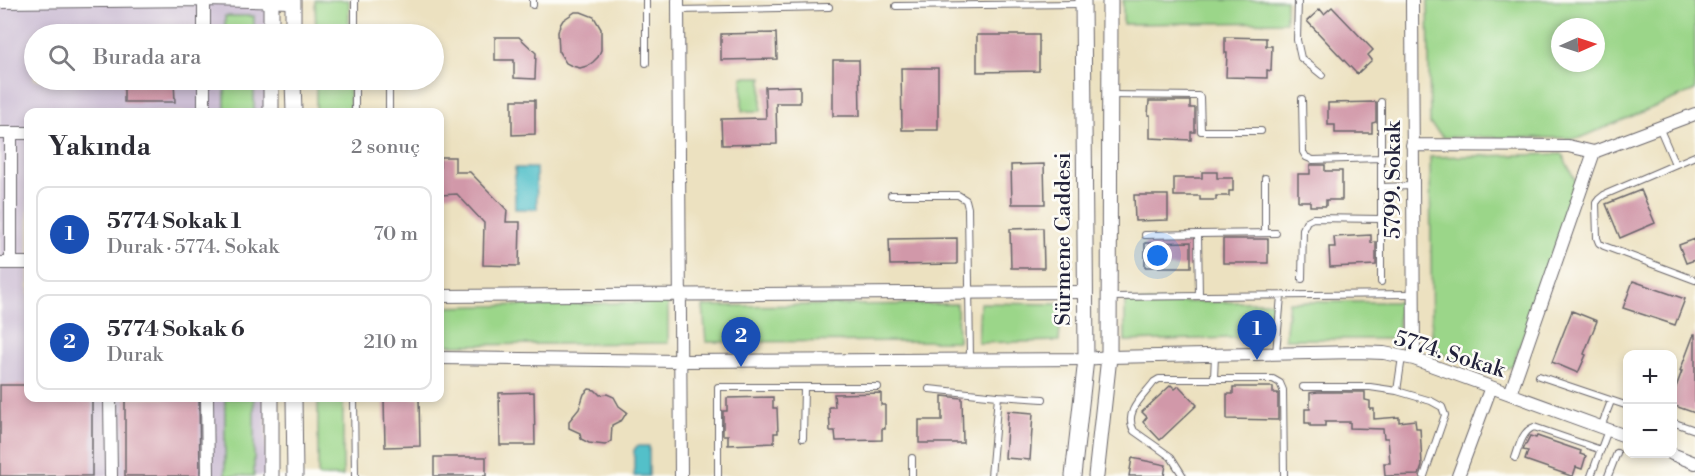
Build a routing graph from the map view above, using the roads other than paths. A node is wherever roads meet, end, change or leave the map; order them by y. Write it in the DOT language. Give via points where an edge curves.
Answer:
graph roads {
  1 [pos="204,0"];
  2 [pos="355,0"];
  3 [pos="646,0"];
  4 [pos="1110,0"];
  5 [pos="1298,0"];
  6 [pos="1412,0"];
  7 [pos="271,1"];
  8 [pos="293,1"];
  9 [pos="0,2"];
  10 [pos="1083,2"];
  11 [pos="678,5"];
  12 [pos="896,6"];
  13 [pos="829,7"];
  14 [pos="204,24"];
  15 [pos="271,24"];
  16 [pos="293,24"];
  17 [pos="355,24"];
  18 [pos="646,63"];
  19 [pos="1322,75"];
  20 [pos="204,90"];
  21 [pos="271,90"];
  22 [pos="293,90"];
  23 [pos="355,90"];
  24 [pos="389,90"];
  25 [pos="1110,95"];
  26 [pos="1302,99"];
  27 [pos="1381,102"];
  28 [pos="204,108"];
  29 [pos="271,108"];
  30 [pos="294,108"];
  31 [pos="355,108"];
  32 [pos="389,108"];
  33 [pos="1695,114"];
  34 [pos="1659,127"];
  35 [pos="1261,131"];
  36 [pos="5,133"];
  37 [pos="24,133"];
  38 [pos="1412,144"];
  39 [pos="1594,152"];
  40 [pos="1695,156"];
  41 [pos="1381,158"];
  42 [pos="1675,164"];
  43 [pos="1265,178"];
  44 [pos="1413,186"];
  45 [pos="1381,187"];
  46 [pos="891,195"];
  47 [pos="1381,219"];
  48 [pos="1265,233"];
  49 [pos="1276,233"];
  50 [pos="1198,234"];
  51 [pos="1145,235"];
  52 [pos="5,263"];
  53 [pos="24,263"];
  54 [pos="1302,279"];
  55 [pos="1695,280"];
  56 [pos="1381,282"];
  57 [pos="1085,292"];
  58 [pos="969,293"];
  59 [pos="679,294"];
  60 [pos="1414,294"];
  61 [pos="444,296"];
  62 [pos="1199,296"];
  63 [pos="1281,296"];
  64 [pos="1109,297"];
  65 [pos="1276,354"];
  66 [pos="1215,355"];
  67 [pos="1109,357"];
  68 [pos="444,358"];
  69 [pos="1408,358"];
  70 [pos="1086,359"];
  71 [pos="969,360"];
  72 [pos="680,361"];
  73 [pos="1539,376"];
  74 [pos="1214,378"];
  75 [pos="804,387"];
  76 [pos="878,387"];
  77 [pos="1303,387"];
  78 [pos="1491,387"];
  79 [pos="929,389"];
  80 [pos="1397,391"];
  81 [pos="1510,394"];
  82 [pos="998,396"];
  83 [pos="1043,399"];
  84 [pos="1611,401"];
  85 [pos="110,402"];
  86 [pos="207,402"];
  87 [pos="271,402"];
  88 [pos="294,402"];
  89 [pos="354,402"];
  90 [pos="1623,405"];
  91 [pos="1677,424"];
  92 [pos="1605,429"];
  93 [pos="1695,430"];
  94 [pos="1623,435"];
  95 [pos="803,438"];
  96 [pos="1600,450"];
  97 [pos="1617,453"];
  98 [pos="1677,455"];
  99 [pos="912,458"];
  100 [pos="1515,458"];
  101 [pos="1695,463"];
  102 [pos="111,476"];
  103 [pos="208,476"];
  104 [pos="271,476"];
  105 [pos="295,476"];
  106 [pos="355,476"];
  107 [pos="681,476"];
  108 [pos="717,476"];
  109 [pos="912,476"];
  110 [pos="991,476"];
  111 [pos="1073,476"];
  112 [pos="1096,476"];
  113 [pos="1183,476"];
  114 [pos="1284,476"];
  115 [pos="1424,476"];
  116 [pos="1458,476"];
  117 [pos="1591,476"];
  118 [pos="1608,476"];
  1 -- 7 [label="street"];
  1 -- 9 [label="street"];
  1 -- 14 [label="street"];
  2 -- 17 [label="lane"];
  3 -- 18 [label="lane"];
  4 -- 25 [label="street, Sürmene Caddesi"];
  5 -- 19 [label="lane" via="1297,40 1301,58"];
  6 -- 38 [label="street, 5799. Sokak"];
  7 -- 8 [label="street"];
  7 -- 15 [label="street"];
  8 -- 16 [label="street"];
  10 -- 12 [label="lane"];
  10 -- 57 [label="street, Sürmene Caddesi"];
  11 -- 13 [label="lane"];
  11 -- 59 [label="street"];
  20 -- 28 [label="street"];
  21 -- 29 [label="street"];
  22 -- 30 [label="street"];
  23 -- 31 [label="lane"];
  24 -- 32 [label="lane"];
  25 -- 35 [label="lane" via="1198,96 1201,131"];
  25 -- 64 [label="street, Sürmene Caddesi"];
  26 -- 41 [label="lane" via="1306,157"];
  27 -- 41 [label="lane"];
  33 -- 34 [label="street"];
  34 -- 39 [label="street"];
  34 -- 42 [label="lane"];
  36 -- 37 [label="street"];
  36 -- 52 [label="street"];
  38 -- 39 [label="street" via="1568,146"];
  38 -- 44 [label="street, 5799. Sokak"];
  39 -- 81 [label="street"];
  40 -- 42 [label="lane"];
  41 -- 45 [label="lane"];
  42 -- 55 [label="lane" via="1599,199 1597,238 1604,246"];
  43 -- 48 [label="lane"];
  44 -- 45 [label="lane"];
  44 -- 60 [label="street, 5799. Sokak"];
  45 -- 47 [label="lane"];
  46 -- 58 [label="lane" via="958,195 966,200"];
  47 -- 54 [label="lane" via="1307,221 1303,229"];
  47 -- 56 [label="lane"];
  48 -- 49 [label="lane"];
  48 -- 50 [label="lane"];
  50 -- 51 [label="lane"];
  50 -- 62 [label="lane"];
  52 -- 53 [label="street"];
  57 -- 58 [label="street"];
  57 -- 70 [label="street, Sürmene Caddesi"];
  58 -- 59 [label="street"];
  58 -- 71 [label="lane"];
  59 -- 61 [label="street"];
  59 -- 72 [label="street"];
  60 -- 63 [label="lane"];
  60 -- 69 [label="street, 5799. Sokak"];
  62 -- 63 [label="lane"];
  62 -- 64 [label="lane"];
  63 -- 65 [label="lane"];
  64 -- 67 [label="street, Sürmene Caddesi"];
  65 -- 66 [label="street, 5774. Sokak"];
  65 -- 69 [label="street, 5774. Sokak" via="1356,352"];
  66 -- 67 [label="street, 5774. Sokak"];
  66 -- 74 [label="lane"];
  67 -- 70 [label="street, 5774. Sokak"];
  67 -- 112 [label="street, Sürmene Caddesi"];
  68 -- 72 [label="street, 5774. Sokak"];
  69 -- 78 [label="street, 5774. Sokak"];
  69 -- 80 [label="lane"];
  70 -- 71 [label="street, 5774. Sokak"];
  70 -- 111 [label="street, Sürmene Caddesi"];
  71 -- 72 [label="street, 5774. Sokak"];
  72 -- 107 [label="street"];
  73 -- 84 [label="lane"];
  74 -- 113 [label="lane" via="1159,379 1131,412 1129,419 1134,431 1171,457"];
  74 -- 114 [label="lane" via="1273,379 1280,383"];
  75 -- 76 [label="lane"];
  75 -- 95 [label="lane"];
  75 -- 108 [label="lane" via="718,387"];
  77 -- 80 [label="lane"];
  78 -- 81 [label="street, 5774. Sokak"];
  78 -- 116 [label="street"];
  79 -- 82 [label="lane"];
  80 -- 115 [label="lane" via="1442,407 1444,415"];
  81 -- 92 [label="street, 5774. Sokak"];
  82 -- 83 [label="lane"];
  82 -- 110 [label="lane"];
  84 -- 90 [label="lane"];
  84 -- 92 [label="lane"];
  85 -- 102 [label="street"];
  86 -- 103 [label="street"];
  87 -- 104 [label="street"];
  88 -- 105 [label="street"];
  89 -- 106 [label="lane"];
  91 -- 93 [label="lane"];
  92 -- 94 [label="street, 5774. Sokak"];
  92 -- 96 [label="lane"];
  96 -- 100 [label="lane" via="1534,427 1525,432"];
  96 -- 117 [label="lane"];
  97 -- 118 [label="lane"];
  98 -- 101 [label="street"];
  99 -- 109 [label="lane"];
}
